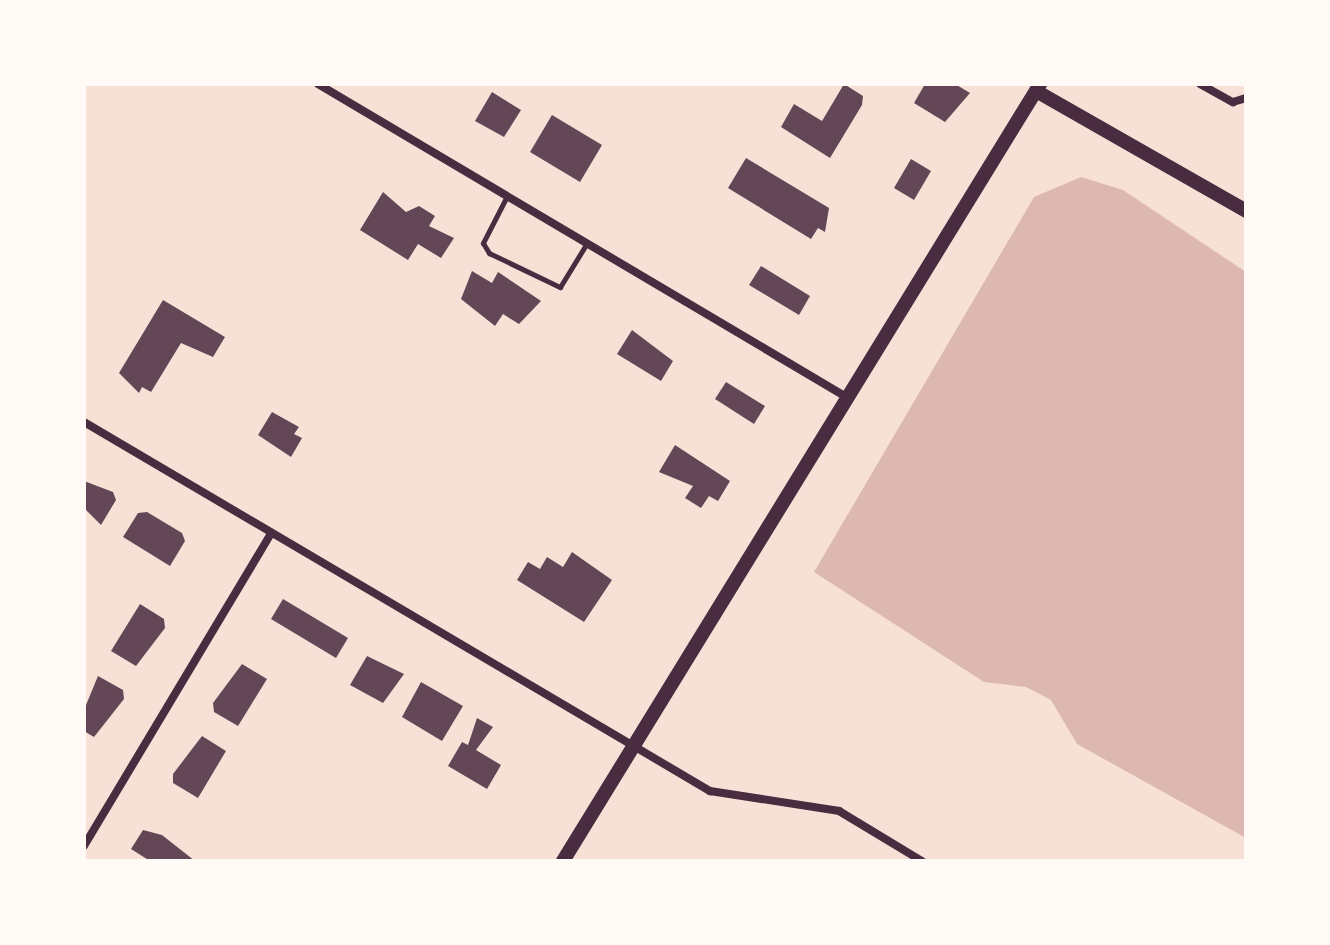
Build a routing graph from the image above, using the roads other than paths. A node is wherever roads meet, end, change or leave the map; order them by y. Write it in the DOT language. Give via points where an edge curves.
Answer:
graph roads {
  1 [pos="318,84"];
  2 [pos="1200,84"];
  3 [pos="1038,87"];
  4 [pos="1246,98"];
  5 [pos="507,196"];
  6 [pos="1246,211"];
  7 [pos="587,243"];
  8 [pos="848,398"];
  9 [pos="84,422"];
  10 [pos="271,533"];
  11 [pos="632,749"];
  12 [pos="84,846"];
  13 [pos="563,861"];
  14 [pos="922,861"];
  1 -- 5 [label="street"];
  2 -- 4 [label="street" via="1233,102"];
  3 -- 6 [label="street"];
  3 -- 8 [label="street"];
  5 -- 7 [label="street"];
  5 -- 7 [label="lane" via="483,243 489,253 560,287"];
  7 -- 8 [label="street"];
  8 -- 11 [label="street"];
  9 -- 10 [label="street"];
  10 -- 11 [label="street"];
  10 -- 12 [label="street"];
  11 -- 13 [label="street"];
  11 -- 14 [label="street" via="710,791 839,811"];
}
